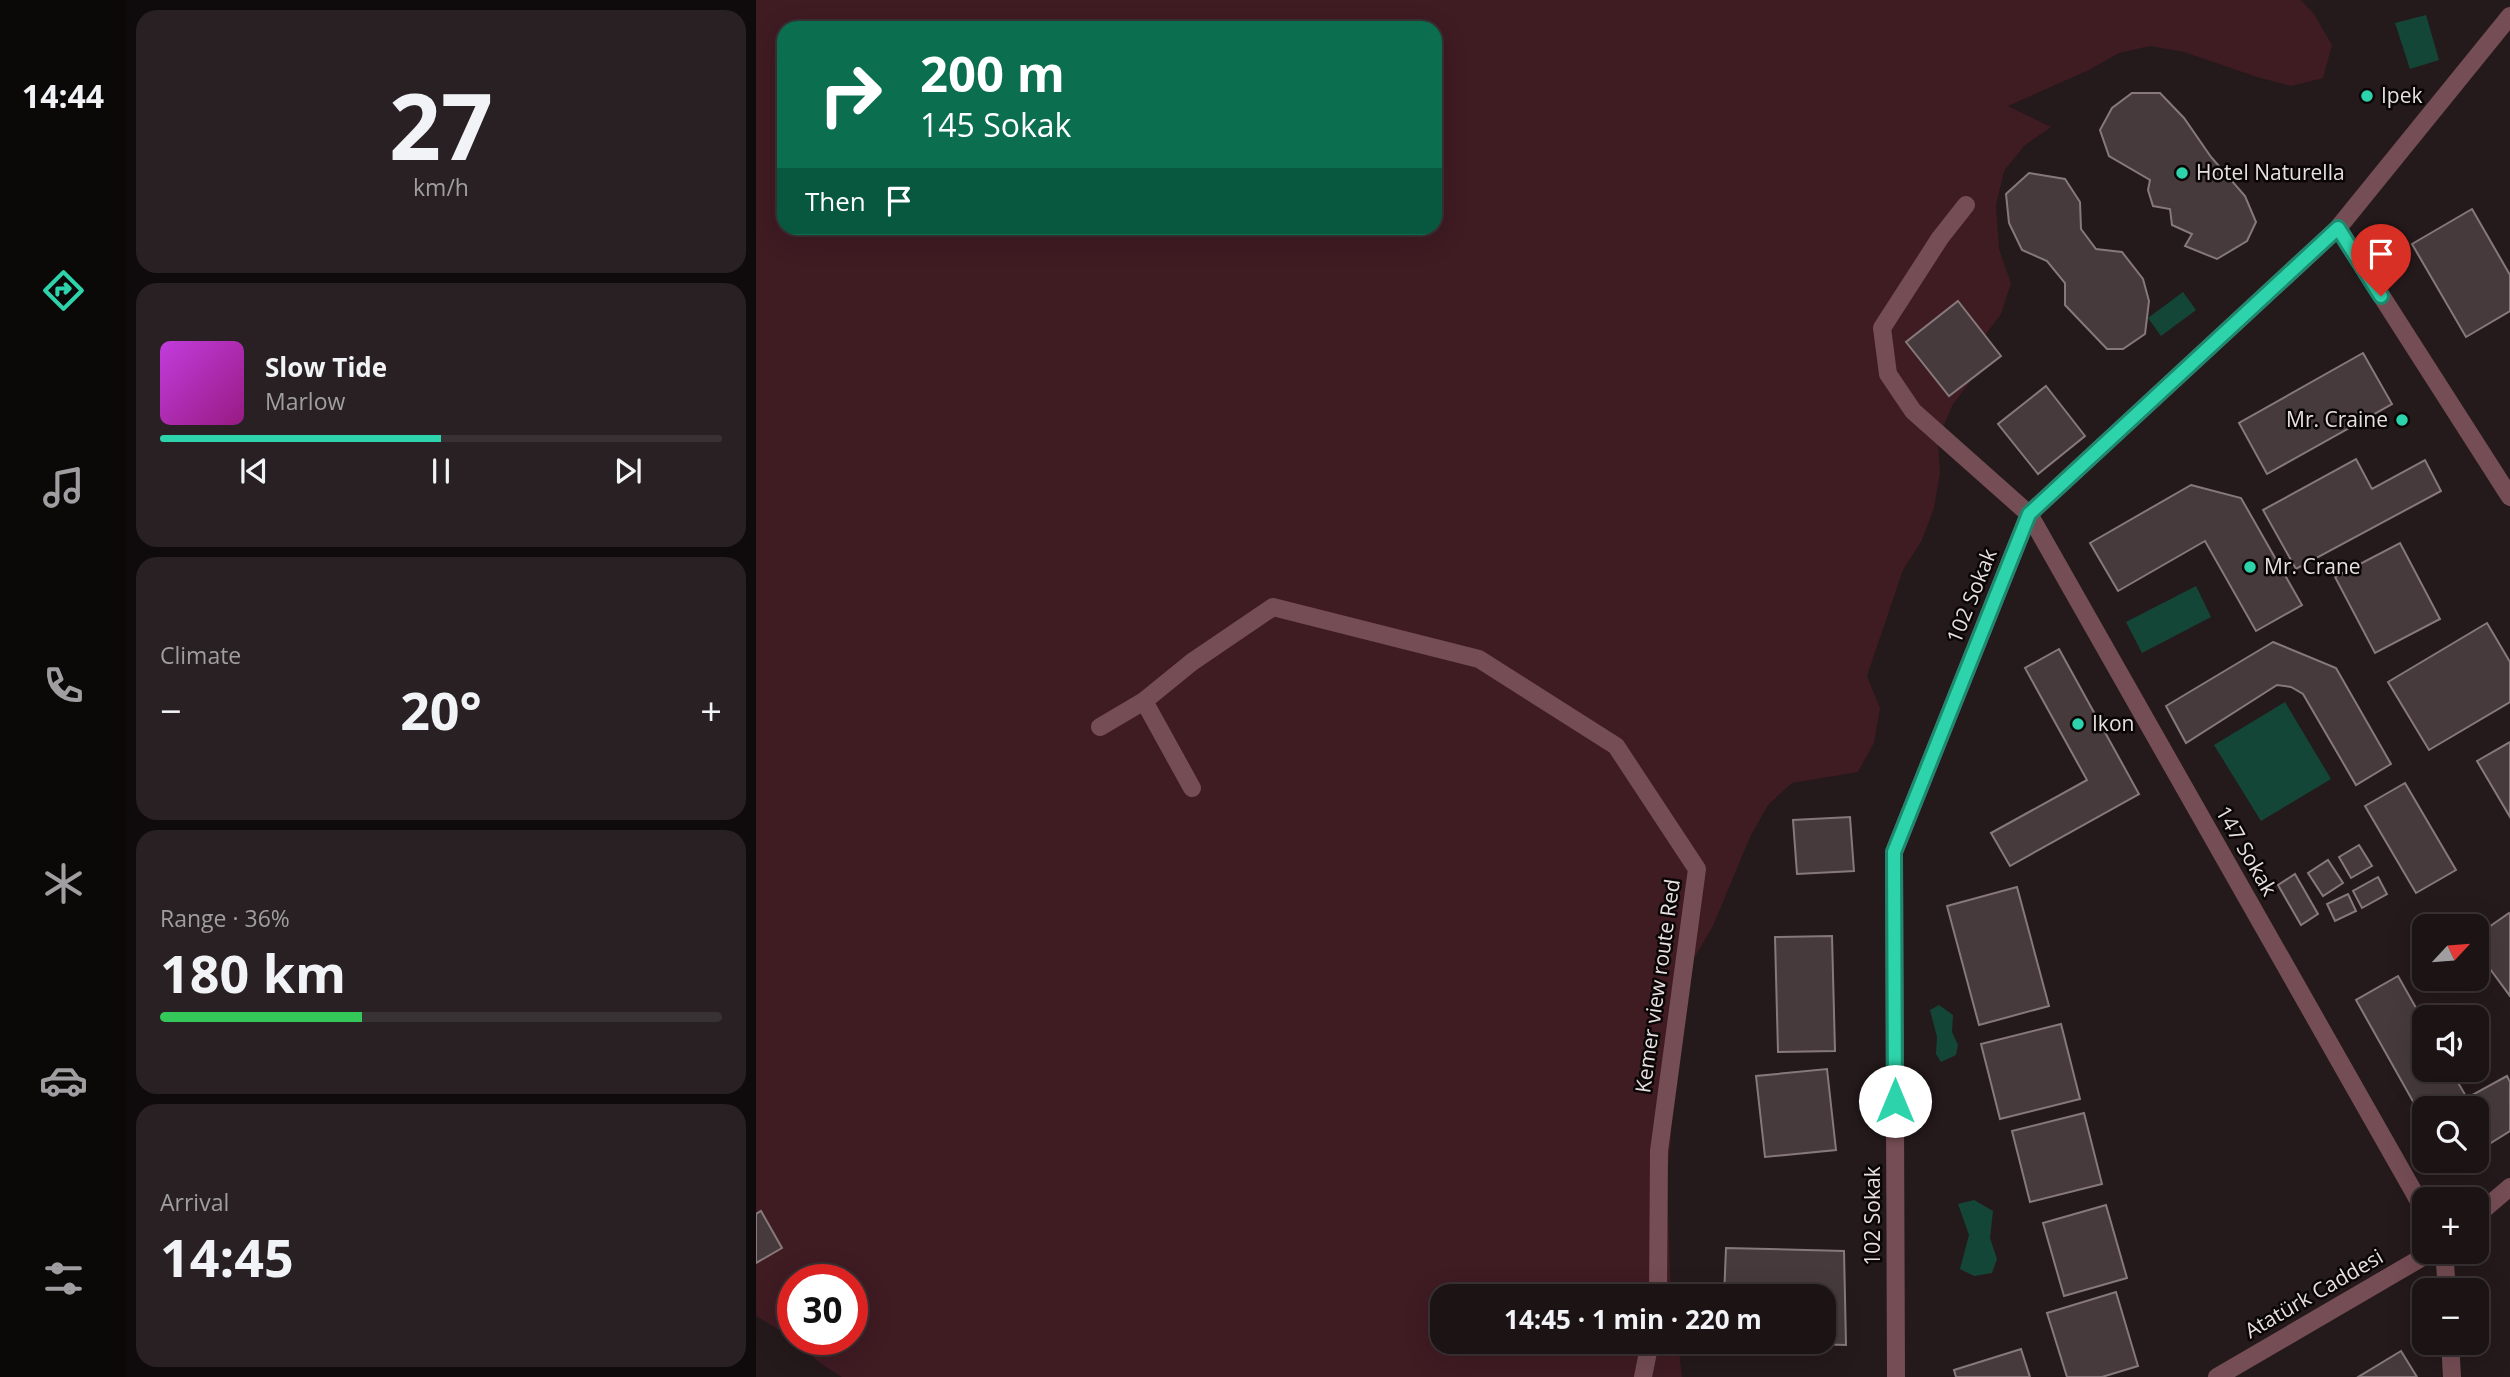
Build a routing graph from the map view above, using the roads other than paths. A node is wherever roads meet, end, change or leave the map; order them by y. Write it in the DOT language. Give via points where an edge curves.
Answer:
graph roads {
  1 [pos="2510,16"];
  2 [pos="1966,205"];
  3 [pos="2338,228"];
  4 [pos="2510,497"];
  5 [pos="2029,514"];
  6 [pos="1144,701"];
  7 [pos="1100,727"];
  8 [pos="1192,788"];
  9 [pos="2510,1186"];
  10 [pos="2412,1189"];
  11 [pos="2489,1205"];
  12 [pos="2412,1263"];
  13 [pos="1660,1284"];
  14 [pos="1648,1354"];
  15 [pos="2451,1355"];
  16 [pos="1643,1377"];
  17 [pos="1896,1377"];
  18 [pos="2217,1377"];
  19 [pos="2452,1377"];
  1 -- 3 [label="street, 102 Sokak"];
  2 -- 5 [label="street, 147 Sokak" via="1882,328 1888,374 1913,411"];
  3 -- 4 [label="street"];
  3 -- 5 [label="street, 102 Sokak"];
  5 -- 10 [label="street, 147 Sokak"];
  5 -- 17 [label="street, 102 Sokak" via="1894,852"];
  6 -- 7 [label="street, Kemer view route Red"];
  6 -- 8 [label="street"];
  6 -- 13 [label="street, Kemer view route Red" via="1273,607 1479,659 1616,746 1697,869 1659,1151"];
  9 -- 11 [label="street"];
  12 -- 18 [label="street, Atatürk Caddesi"];
  14 -- 16 [label="street"];
  15 -- 19 [label="street"];
}
